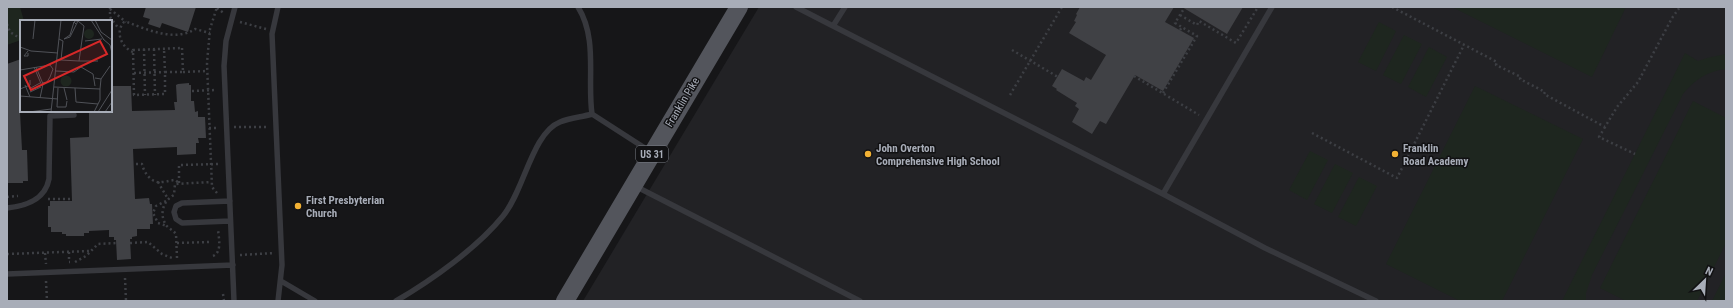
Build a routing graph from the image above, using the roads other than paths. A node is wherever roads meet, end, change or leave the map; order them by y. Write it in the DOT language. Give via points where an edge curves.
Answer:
graph roads {
  1 [pos="235,7"];
  2 [pos="278,7"];
  3 [pos="578,7"];
  4 [pos="739,7"];
  5 [pos="796,7"];
  6 [pos="845,7"];
  7 [pos="1272,7"];
  8 [pos="833,26"];
  9 [pos="592,114"];
  10 [pos="74,115"];
  11 [pos="652,153"];
  12 [pos="633,185"];
  13 [pos="1163,194"];
  14 [pos="230,202"];
  15 [pos="7,208"];
  16 [pos="230,221"];
  17 [pos="233,266"];
  18 [pos="7,274"];
  19 [pos="281,281"];
  20 [pos="234,301"];
  21 [pos="278,301"];
  22 [pos="315,301"];
  23 [pos="396,301"];
  24 [pos="565,301"];
  25 [pos="860,301"];
  26 [pos="1376,301"];
  1 -- 14 [label="lane" via="225,48"];
  2 -- 19 [label="lane" via="272,31"];
  3 -- 9 [label="lane" via="584,19 590,44"];
  4 -- 11 [label="main road, Franklin Pike / US 31"];
  5 -- 8 [label="lane"];
  6 -- 8 [label="lane"];
  7 -- 13 [label="lane"];
  8 -- 13 [label="lane"];
  9 -- 11 [label="lane"];
  9 -- 23 [label="lane" via="559,122 548,130 539,142 514,201 499,222 458,257"];
  10 -- 15 [label="lane" via="50,116 48,188 27,205"];
  11 -- 12 [label="main road, Franklin Pike / US 31"];
  12 -- 24 [label="main road, Franklin Pike / US 31"];
  12 -- 25 [label="lane"];
  13 -- 26 [label="lane" via="1265,248"];
  14 -- 16 [label="lane"];
  14 -- 16 [label="lane" via="182,203 176,206 174,212 176,219 182,223"];
  16 -- 17 [label="lane"];
  17 -- 18 [label="lane"];
  17 -- 20 [label="lane"];
  19 -- 21 [label="lane"];
  19 -- 22 [label="lane"];
}
